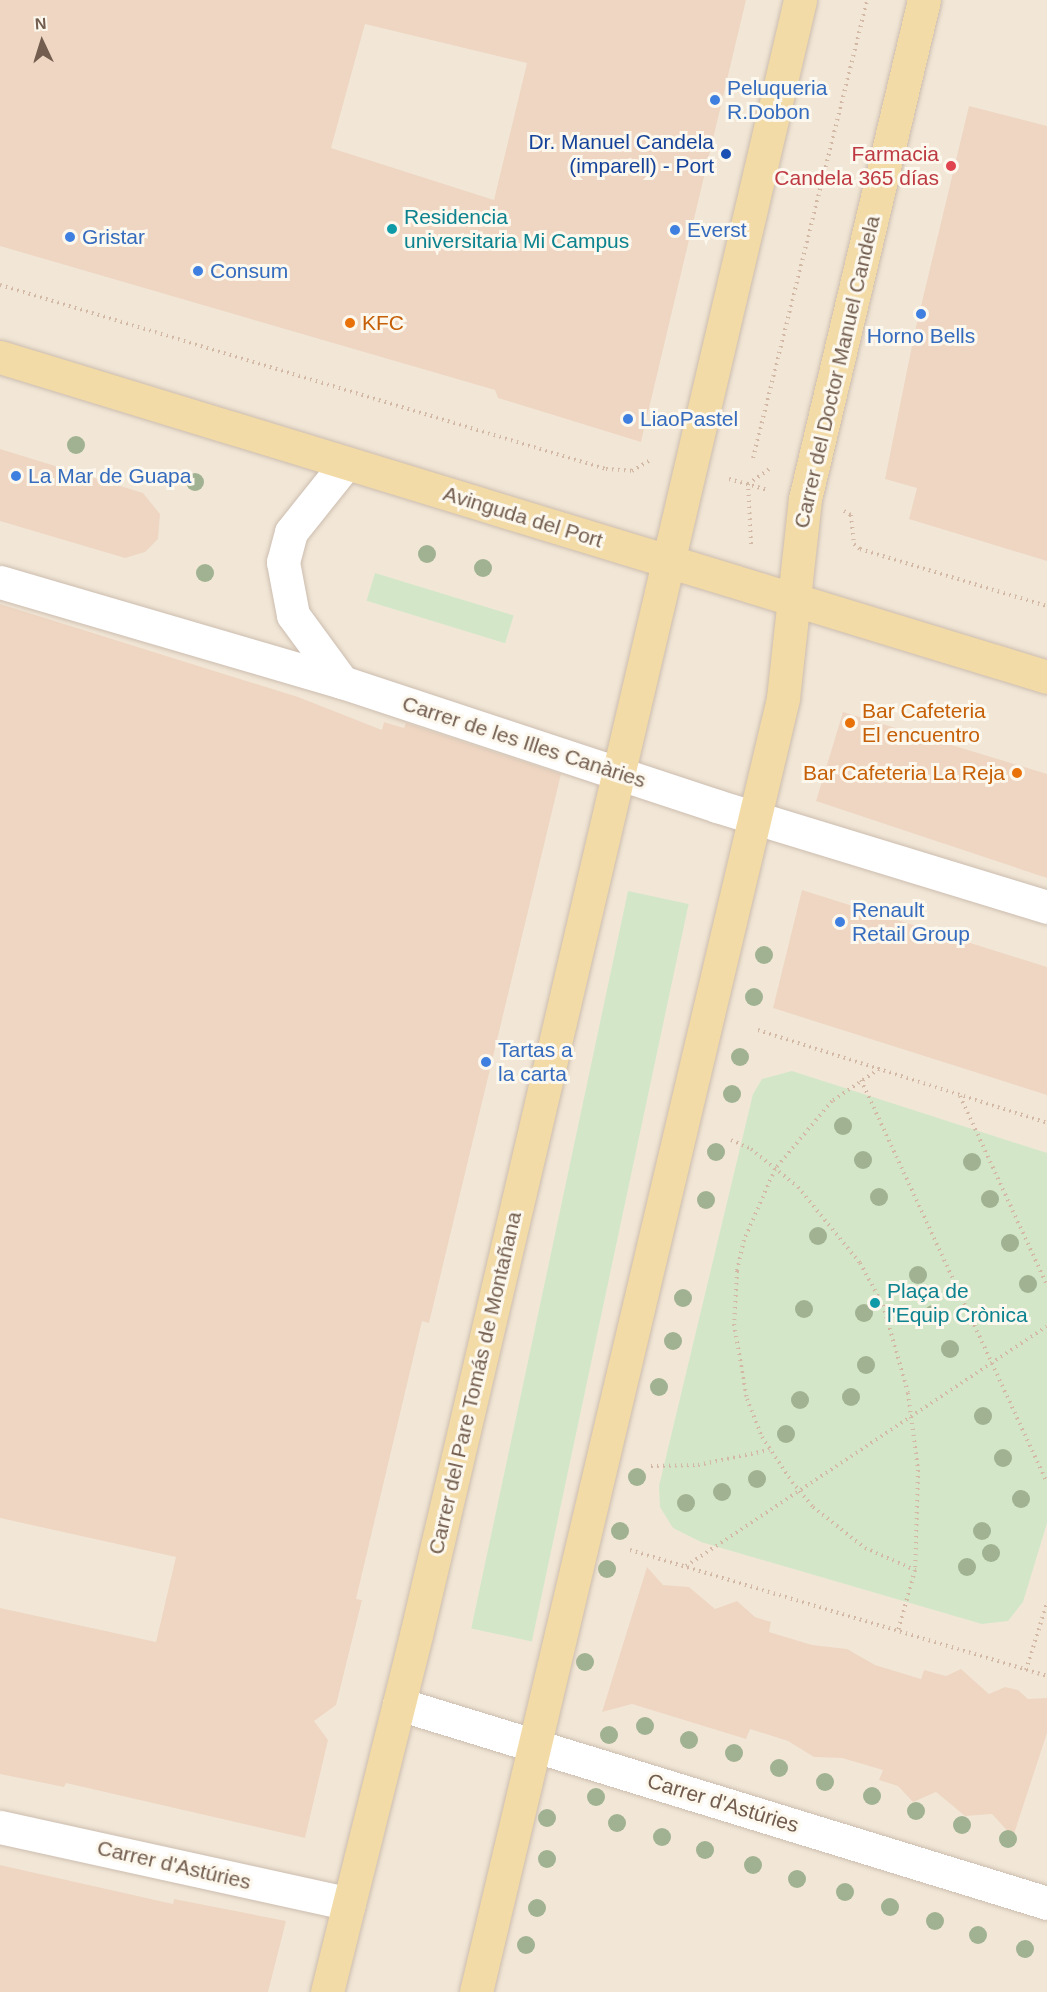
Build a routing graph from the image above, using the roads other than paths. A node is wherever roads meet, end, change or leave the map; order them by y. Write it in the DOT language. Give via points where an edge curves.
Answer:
graph roads {
  1 [pos="800,0"];
  2 [pos="924,0"];
  3 [pos="0,357"];
  4 [pos="346,463"];
  5 [pos="667,561"];
  6 [pos="0,582"];
  7 [pos="797,601"];
  8 [pos="1047,677"];
  9 [pos="342,681"];
  10 [pos="618,773"];
  11 [pos="756,817"];
  12 [pos="1047,907"];
  13 [pos="399,1704"];
  14 [pos="536,1744"];
  15 [pos="0,1827"];
  16 [pos="1047,1903"];
  17 [pos="349,1904"];
  18 [pos="327,1992"];
  19 [pos="476,1992"];
  1 -- 5 [label="main road"];
  2 -- 7 [label="main road, Carrer del Doctor Manuel Candela" via="805,500"];
  3 -- 4 [label="main road, Avinguda del Port"];
  4 -- 5 [label="main road, Avinguda del Port"];
  4 -- 9 [label="street" via="291,532 283,562 293,615"];
  5 -- 7 [label="main road, Avinguda del Port"];
  5 -- 10 [label="main road"];
  6 -- 9 [label="street, Carrer de les Illes Canàries"];
  7 -- 8 [label="main road, Avinguda del Port"];
  7 -- 11 [label="main road, Carrer del Doctor Manuel Candela" via="783,698"];
  9 -- 10 [label="street, Carrer de les Illes Canàries"];
  10 -- 11 [label="street, Carrer de les Illes Canàries"];
  10 -- 13 [label="main road, Carrer del Pare Tomás de Montañana"];
  11 -- 12 [label="street, Carrer de les Illes Canàries"];
  11 -- 14 [label="main road"];
  13 -- 14 [label="street, Carrer d'Astúries"];
  13 -- 17 [label="main road, Carrer del Pare Tomás de Montañana"];
  14 -- 16 [label="street, Carrer d'Astúries"];
  14 -- 19 [label="main road"];
  15 -- 17 [label="street, Carrer d'Astúries"];
  17 -- 18 [label="main road, Carrer del Pare Tomás de Montañana"];
}
